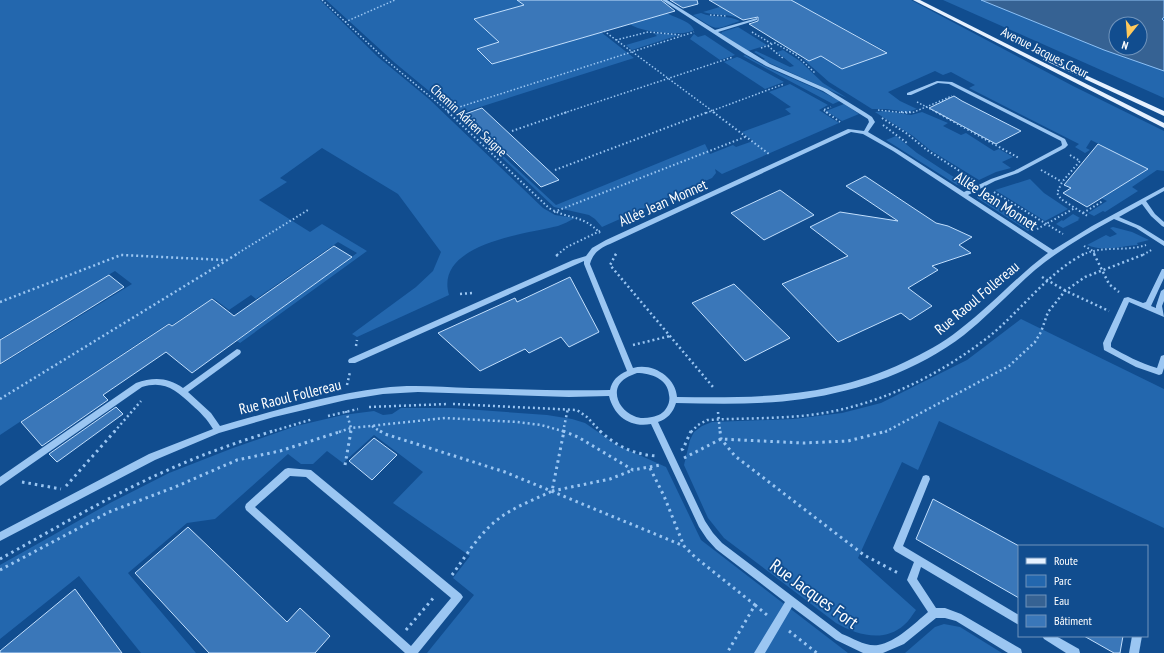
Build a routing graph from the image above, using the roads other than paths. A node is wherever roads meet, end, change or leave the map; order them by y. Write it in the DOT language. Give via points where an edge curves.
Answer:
graph roads {
  1 [pos="664,0"];
  2 [pos="916,0"];
  3 [pos="919,0"];
  4 [pos="756,18"];
  5 [pos="714,32"];
  6 [pos="909,94"];
  7 [pos="1164,112"];
  8 [pos="1164,126"];
  9 [pos="865,132"];
  10 [pos="1164,189"];
  11 [pos="963,195"];
  12 [pos="1142,201"];
  13 [pos="1114,217"];
  14 [pos="1164,225"];
  15 [pos="1164,244"];
  16 [pos="1053,253"];
  17 [pos="588,258"];
  18 [pos="1164,271"];
  19 [pos="1164,292"];
  20 [pos="1144,305"];
  21 [pos="1162,313"];
  22 [pos="237,352"];
  23 [pos="1164,358"];
  24 [pos="352,361"];
  25 [pos="631,372"];
  26 [pos="183,392"];
  27 [pos="612,393"];
  28 [pos="674,400"];
  29 [pos="653,420"];
  30 [pos="218,430"];
  31 [pos="926,479"];
  32 [pos="2,481"];
  33 [pos="0,537"];
  34 [pos="919,560"];
  35 [pos="791,600"];
  36 [pos="934,613"];
  37 [pos="1018,619"];
  38 [pos="1049,637"];
  39 [pos="1137,637"];
  40 [pos="412,653"];
  41 [pos="759,653"];
  42 [pos="1017,653"];
  43 [pos="1075,653"];
  44 [pos="1134,653"];
  1 -- 5 [label="street"];
  2 -- 8 [label="main road, Avenue Jacques Cœur"];
  3 -- 7 [label="main road, Avenue Jacques Cœur"];
  4 -- 5 [label="street"];
  5 -- 9 [label="street" via="768,65 846,102 870,118 872,122"];
  6 -- 11 [label="street" via="941,81 955,84 1063,140 1065,145 1059,150"];
  9 -- 11 [label="street, Allée Jean Monnet"];
  9 -- 17 [label="street, Allée Jean Monnet" via="847,131 608,242 596,248"];
  10 -- 12 [label="street, Rue Raoul Follereau"];
  11 -- 16 [label="street, Allée Jean Monnet"];
  12 -- 13 [label="street, Rue Raoul Follereau"];
  12 -- 14 [label="street"];
  13 -- 15 [label="street"];
  13 -- 16 [label="street, Rue Raoul Follereau"];
  16 -- 28 [label="street, Rue Raoul Follereau" via="950,340 924,356 876,378 847,388 808,395 762,400"];
  17 -- 24 [label="street"];
  17 -- 25 [label="street" via="587,264"];
  18 -- 20 [label="street" via="1148,304"];
  19 -- 21 [label="street" via="1159,306"];
  20 -- 21 [label="street"];
  20 -- 23 [label="street" via="1126,300 1106,343 1107,348 1159,372"];
  22 -- 26 [label="street"];
  25 -- 27 [label="street" via="618,380"];
  25 -- 28 [label="street" via="651,371 663,377 671,387"];
  26 -- 30 [label="street" via="208,414"];
  26 -- 32 [label="street" via="175,385 148,381"];
  27 -- 29 [label="street" via="616,406 626,416 637,420"];
  27 -- 30 [label="street, Rue Raoul Follereau" via="418,389 383,391 274,414"];
  28 -- 29 [label="street" via="670,410"];
  29 -- 35 [label="street, Rue Jacques Fort" via="710,536 719,546"];
  30 -- 33 [label="street, Rue Raoul Follereau" via="152,458"];
  31 -- 34 [label="street" via="898,548"];
  34 -- 36 [label="street" via="912,580"];
  34 -- 37 [label="street"];
  35 -- 36 [label="street, Rue Jacques Fort" via="839,637 863,648 878,650 901,641"];
  35 -- 41 [label="street"];
  36 -- 42 [label="street" via="945,613 958,618"];
  38 -- 43 [label="street"];
  39 -- 44 [label="street"];
  40 -- 40 [label="street" via="249,507 288,472 308,473 458,597"];
}
